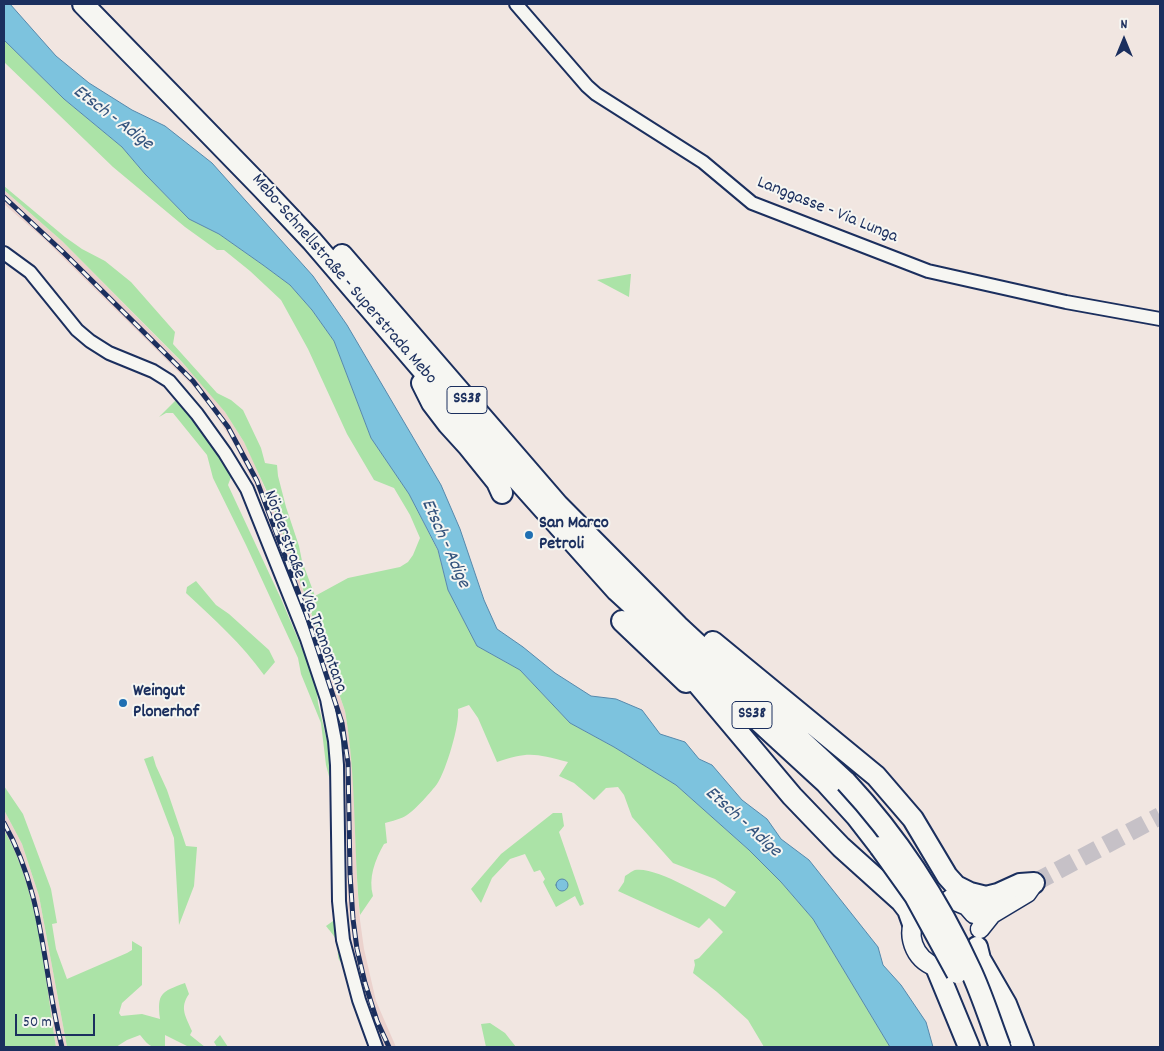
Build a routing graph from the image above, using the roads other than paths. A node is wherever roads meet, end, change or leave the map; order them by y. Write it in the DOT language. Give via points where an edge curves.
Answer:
graph roads {
  1 [pos="83,4"];
  2 [pos="102,4"];
  3 [pos="516,4"];
  4 [pos="4,253"];
  5 [pos="1160,319"];
  6 [pos="379,320"];
  7 [pos="502,492"];
  8 [pos="606,555"];
  9 [pos="617,591"];
  10 [pos="622,621"];
  11 [pos="781,784"];
  12 [pos="925,839"];
  13 [pos="1034,883"];
  14 [pos="958,903"];
  15 [pos="916,918"];
  16 [pos="979,938"];
  17 [pos="936,967"];
  18 [pos="376,1047"];
  19 [pos="969,1047"];
  20 [pos="985,1047"];
  21 [pos="1000,1047"];
  22 [pos="1024,1047"];
  1 -- 6 [label="highway, Mebo-Schnellstraße - Superstrada Mebo / SS38" via="312,241"];
  2 -- 8 [label="highway, Mebo-Schnellstraße - Superstrada Mebo / SS38" via="320,230 558,505"];
  3 -- 5 [label="street, Langgasse - Via Lunga" via="596,94 703,162 752,203 928,271"];
  4 -- 18 [label="street, Nörderstraße - Via Tramontana" via="30,272 77,330 90,341 108,353 169,381 197,414 247,489 327,699 337,764 339,901 343,940 358,1000"];
  6 -- 7 [label="highway" via="383,335"];
  6 -- 9 [label="highway, Mebo-Schnellstraße - Superstrada Mebo / SS38"];
  8 -- 12 [label="highway" via="627,565 683,618 872,771 913,819"];
  8 -- 21 [label="highway, Mebo-Schnellstraße - Superstrada Mebo / SS38, bridge" via="869,807 904,852 948,925 970,969"];
  9 -- 11 [label="highway" via="626,607 677,659"];
  9 -- 20 [label="highway, Mebo-Schnellstraße - Superstrada Mebo / SS38, bridge" via="826,783 856,816 916,896 959,975"];
  10 -- 11 [label="highway" via="692,687 769,778"];
  11 -- 15 [label="highway"];
  12 -- 13 [label="highway" via="947,876 956,886 970,893 986,897 1020,884"];
  12 -- 14 [label="highway" via="939,884"];
  13 -- 14 [label="main road" via="990,906 980,908"];
  13 -- 16 [label="main road" via="1027,893 992,914"];
  14 -- 16 [label="main road" via="975,915"];
  15 -- 17 [label="main road" via="912,939 916,951"];
  16 -- 22 [label="highway" via="980,959 1006,1004"];
  17 -- 19 [label="highway"];
}
